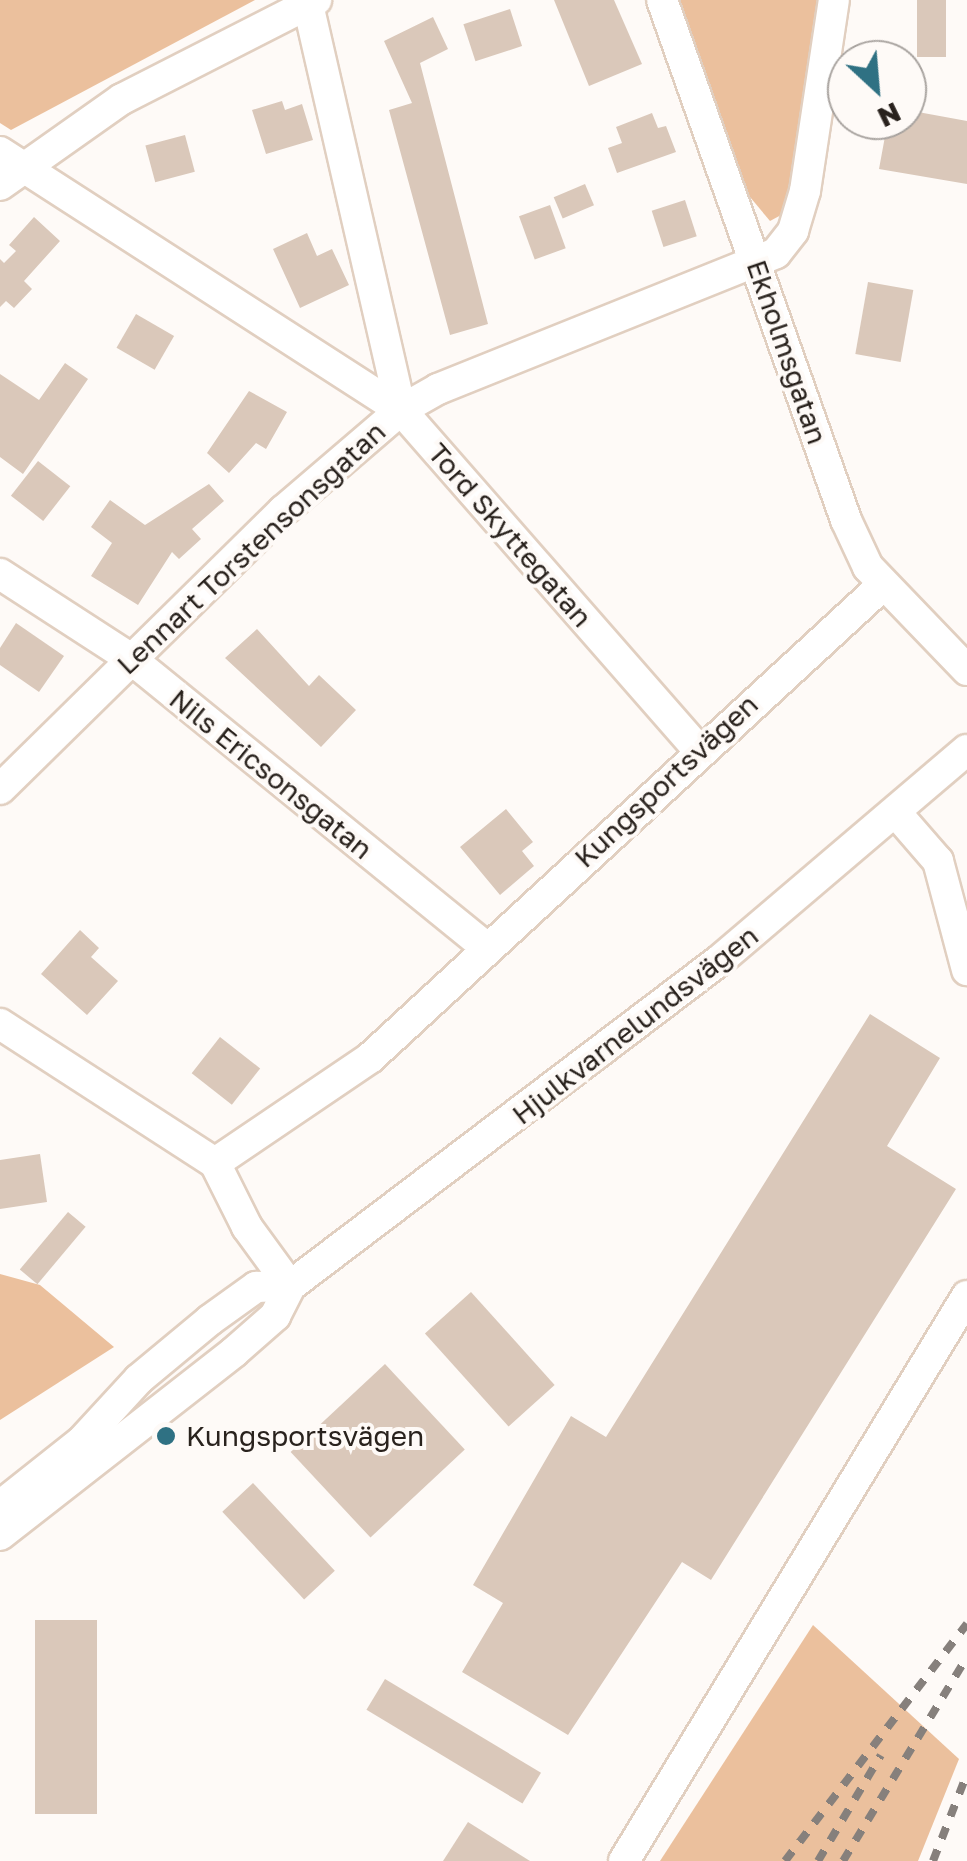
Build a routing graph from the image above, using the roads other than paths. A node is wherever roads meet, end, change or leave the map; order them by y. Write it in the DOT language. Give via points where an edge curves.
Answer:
graph roads {
  1 [pos="662,0"];
  2 [pos="834,0"];
  3 [pos="310,1"];
  4 [pos="6,167"];
  5 [pos="755,262"];
  6 [pos="401,410"];
  7 [pos="0,574"];
  8 [pos="883,585"];
  9 [pos="130,658"];
  10 [pos="967,670"];
  11 [pos="699,750"];
  12 [pos="967,750"];
  13 [pos="0,789"];
  14 [pos="898,815"];
  15 [pos="486,948"];
  16 [pos="967,970"];
  17 [pos="0,1024"];
  18 [pos="215,1163"];
  19 [pos="290,1286"];
  20 [pos="967,1296"];
  21 [pos="0,1506"];
  22 [pos="0,1535"];
  23 [pos="624,1861"];
  1 -- 5 [label="street, Ekholmsgatan"];
  2 -- 5 [label="street" via="800,212 785,242"];
  3 -- 4 [label="street"];
  3 -- 6 [label="street, Tord Skyttegatan"];
  4 -- 6 [label="street"];
  5 -- 6 [label="street, Lennart Torstensonsgatan" via="438,389"];
  5 -- 8 [label="street, Ekholmsgatan" via="846,520"];
  6 -- 9 [label="street, Lennart Torstensonsgatan" via="359,440"];
  6 -- 11 [label="street, Tord Skyttegatan"];
  7 -- 9 [label="street, Nils Ericsonsgatan"];
  8 -- 10 [label="street, Ekholmsgatan"];
  8 -- 11 [label="street, Kungsportsvägen"];
  9 -- 13 [label="street, Lennart Torstensonsgatan"];
  9 -- 15 [label="street, Nils Ericsonsgatan"];
  11 -- 15 [label="street, Kungsportsvägen"];
  12 -- 14 [label="street, Hjulkvarnelundsvägen"];
  14 -- 16 [label="street" via="938,861"];
  14 -- 19 [label="street, Hjulkvarnelundsvägen" via="642,1021"];
  15 -- 18 [label="street, Kungsportsvägen" via="370,1058"];
  17 -- 18 [label="street"];
  18 -- 19 [label="street" via="246,1227"];
  19 -- 21 [label="street, Hjulkvarnelundsvägen" via="256,1287 210,1320 139,1378 82,1441"];
  19 -- 22 [label="street, Hjulkvarnelundsvägen" via="275,1316 234,1352"];
  20 -- 23 [label="street"];
}
